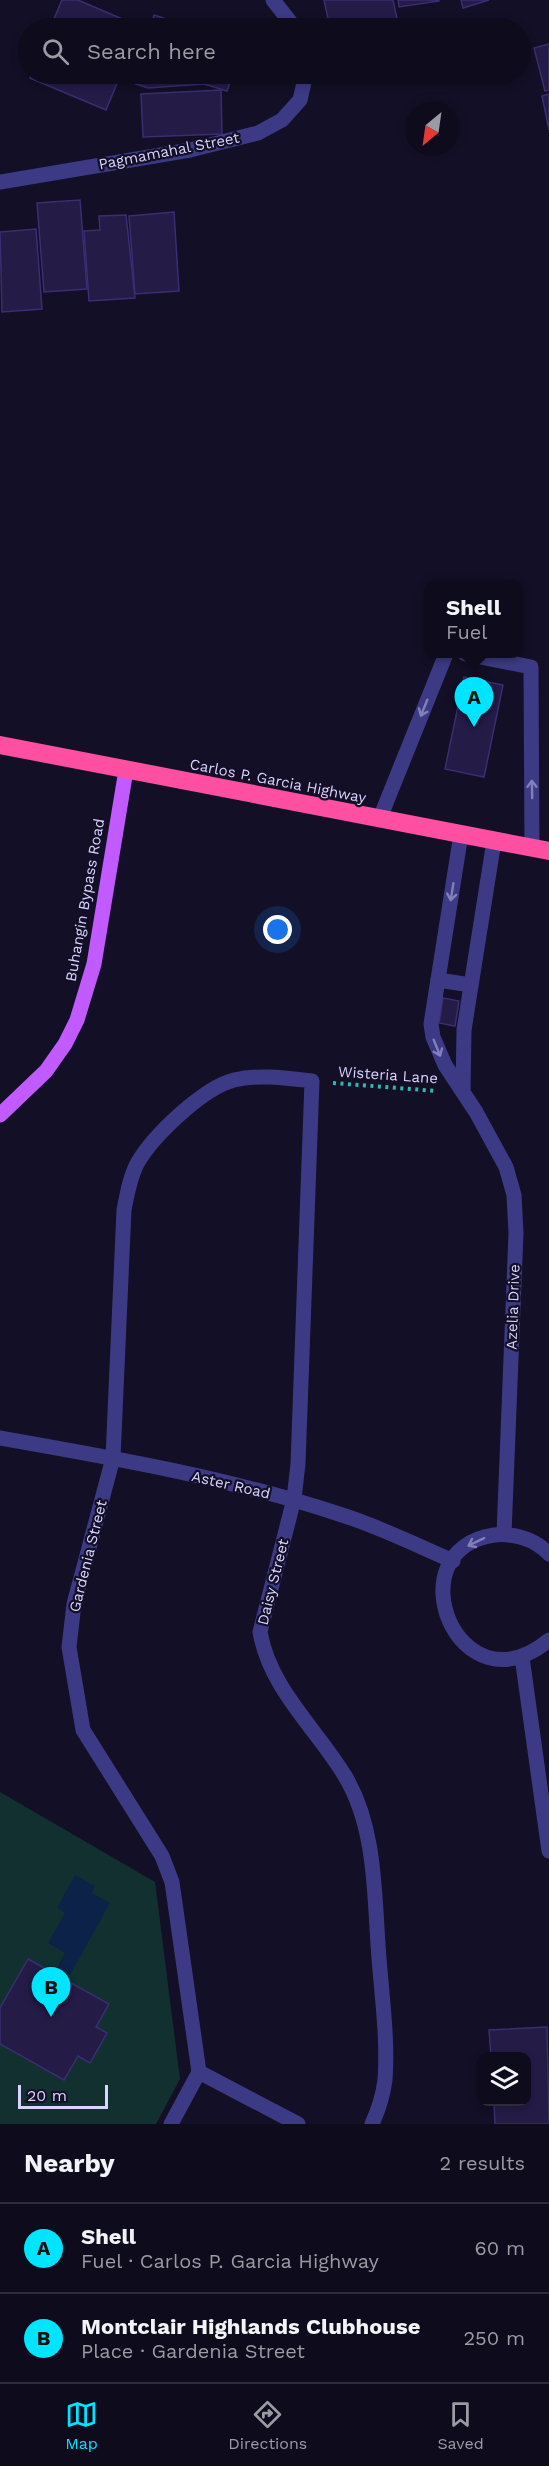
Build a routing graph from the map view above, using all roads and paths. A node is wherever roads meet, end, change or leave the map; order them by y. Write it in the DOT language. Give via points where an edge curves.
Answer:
graph roads {
  1 [pos="273,0"];
  2 [pos="288,18"];
  3 [pos="304,84"];
  4 [pos="0,182"];
  5 [pos="444,658"];
  6 [pos="485,658"];
  7 [pos="0,745"];
  8 [pos="126,770"];
  9 [pos="380,818"];
  10 [pos="461,834"];
  11 [pos="494,841"];
  12 [pos="541,850"];
  13 [pos="438,980"];
  14 [pos="471,985"];
  15 [pos="312,1081"];
  16 [pos="463,1092"];
  17 [pos="0,1115"];
  18 [pos="0,1438"];
  19 [pos="112,1458"];
  20 [pos="294,1499"];
  21 [pos="504,1534"];
  22 [pos="549,1554"];
  23 [pos="453,1561"];
  24 [pos="549,1640"];
  25 [pos="522,1657"];
  26 [pos="549,1851"];
  27 [pos="199,2072"];
  28 [pos="171,2124"];
  29 [pos="298,2124"];
  30 [pos="372,2124"];
  1 -- 2 [label="street"];
  3 -- 4 [label="street, Pagmamahal Street" via="300,100 282,120 258,133 190,150"];
  5 -- 9 [label="street, one-way"];
  12 -- 6 [label="street, one-way" via="531,667"];
  7 -- 8 [label="highway, Carlos P. Garcia Highway"];
  8 -- 9 [label="highway, Carlos P. Garcia Highway"];
  8 -- 17 [label="main road, Buhangin Bypass Road" via="94,964 77,1020 46,1071"];
  9 -- 10 [label="highway, Carlos P. Garcia Highway"];
  10 -- 11 [label="highway, Carlos P. Garcia Highway"];
  10 -- 13 [label="street, Azelia Drive, one-way"];
  11 -- 12 [label="highway, Carlos P. Garcia Highway"];
  11 -- 14 [label="street"];
  13 -- 14 [label="street"];
  13 -- 16 [label="street, Azelia Drive, one-way" via="431,1024 433,1036 445,1065"];
  14 -- 16 [label="street" via="464,1038"];
  15 -- 16 [label="path, Wisteria Lane"];
  15 -- 19 [label="street, Gardenia Street" via="254,1077 232,1081 183,1112 137,1163 124,1210"];
  15 -- 20 [label="street, Daisy Street" via="301,1426"];
  16 -- 21 [label="street, Azelia Drive" via="506,1167 514,1195 516,1233"];
  18 -- 19 [label="street, Aster Road"];
  19 -- 20 [label="street, Aster Road"];
  19 -- 27 [label="street, Gardenia Street" via="74,1604 69,1647 83,1730 162,1856 172,1882"];
  20 -- 23 [label="street, Aster Road"];
  20 -- 30 [label="street, Daisy Street" via="260,1632 272,1671 345,1776 360,1809 370,1849 386,2038 385,2083"];
  21 -- 22 [label="street" via="533,1541"];
  21 -- 23 [label="street, one-way" via="470,1544"];
  23 -- 25 [label="street" via="442,1593 449,1626 472,1650 488,1657"];
  24 -- 25 [label="street"];
  25 -- 26 [label="street"];
  27 -- 28 [label="street"];
  27 -- 29 [label="street"];
}
